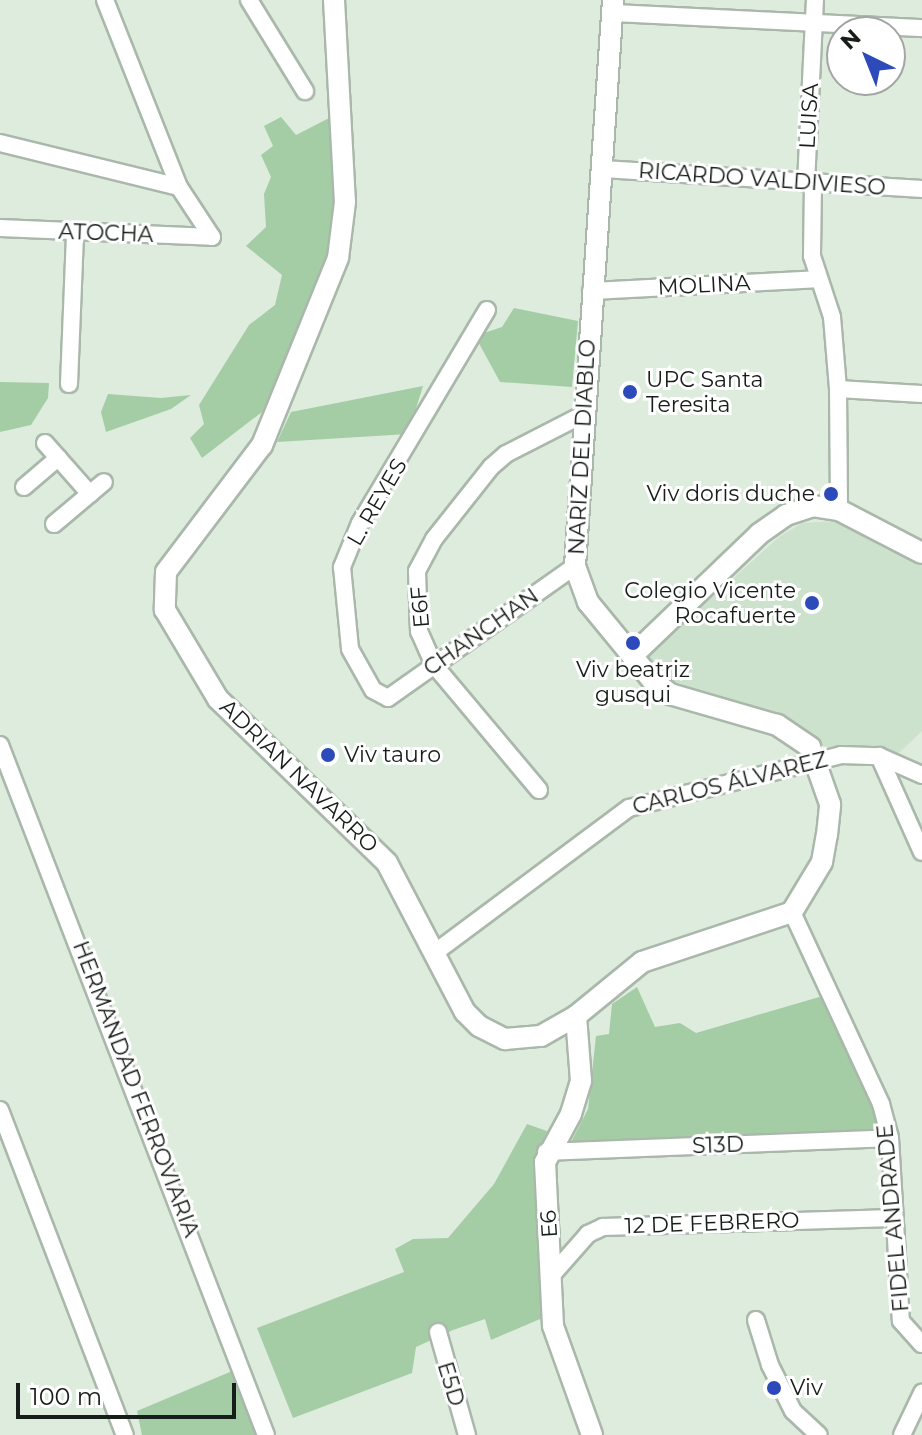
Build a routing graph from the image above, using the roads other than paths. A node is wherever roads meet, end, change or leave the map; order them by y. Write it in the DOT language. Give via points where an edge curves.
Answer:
graph roads {
  1 [pos="105,0"];
  2 [pos="249,0"];
  3 [pos="334,0"];
  4 [pos="815,0"];
  5 [pos="612,6"];
  6 [pos="814,26"];
  7 [pos="922,28"];
  8 [pos="305,91"];
  9 [pos="0,143"];
  10 [pos="603,169"];
  11 [pos="809,184"];
  12 [pos="179,187"];
  13 [pos="922,189"];
  14 [pos="0,228"];
  15 [pos="75,232"];
  16 [pos="818,279"];
  17 [pos="591,291"];
  18 [pos="487,310"];
  19 [pos="69,384"];
  20 [pos="838,389"];
  21 [pos="922,394"];
  22 [pos="584,414"];
  23 [pos="45,443"];
  24 [pos="58,458"];
  25 [pos="104,482"];
  26 [pos="24,487"];
  27 [pos="90,494"];
  28 [pos="839,510"];
  29 [pos="54,524"];
  30 [pos="922,553"];
  31 [pos="575,566"];
  32 [pos="632,656"];
  33 [pos="434,665"];
  34 [pos="388,698"];
  35 [pos="0,745"];
  36 [pos="879,756"];
  37 [pos="818,760"];
  38 [pos="922,775"];
  39 [pos="539,790"];
  40 [pos="922,852"];
  41 [pos="792,912"];
  42 [pos="437,951"];
  43 [pos="576,1016"];
  44 [pos="0,1110"];
  45 [pos="890,1138"];
  46 [pos="546,1152"];
  47 [pos="893,1218"];
  48 [pos="552,1275"];
  49 [pos="756,1320"];
  50 [pos="438,1332"];
  51 [pos="922,1344"];
  52 [pos="922,1393"];
  53 [pos="125,1435"];
  54 [pos="266,1435"];
  55 [pos="467,1435"];
  56 [pos="592,1435"];
  57 [pos="819,1435"];
  58 [pos="902,1435"];
  1 -- 12 [label="street"];
  2 -- 8 [label="street"];
  3 -- 42 [label="street, ADRIAN NAVARRO" via="343,231 338,258 256,442 166,572 165,610 218,699 387,863"];
  4 -- 6 [label="street, LUISA"];
  5 -- 6 [label="street"];
  5 -- 10 [label="street, NARIZ DEL DIABLO"];
  6 -- 7 [label="street"];
  6 -- 11 [label="street, LUISA"];
  9 -- 12 [label="street"];
  10 -- 11 [label="street, RICARDO VALDIVIESO"];
  10 -- 17 [label="street, NARIZ DEL DIABLO"];
  11 -- 13 [label="street, RICARDO VALDIVIESO"];
  11 -- 16 [label="street, LUISA"];
  12 -- 15 [label="street, ATOCHA" via="212,237"];
  14 -- 15 [label="street, ATOCHA"];
  15 -- 19 [label="street"];
  16 -- 17 [label="street, MOLINA"];
  16 -- 20 [label="street, LUISA" via="832,317"];
  17 -- 22 [label="street, NARIZ DEL DIABLO"];
  18 -- 34 [label="street, L. REYES" via="360,523 342,567 350,649 373,690"];
  20 -- 21 [label="street"];
  20 -- 28 [label="street, LUISA"];
  22 -- 31 [label="street, NARIZ DEL DIABLO"];
  22 -- 33 [label="street, E6F" via="506,454 434,539 417,571 414,600 419,632"];
  23 -- 24 [label="street"];
  24 -- 26 [label="street"];
  24 -- 27 [label="street"];
  25 -- 27 [label="street"];
  27 -- 29 [label="street"];
  28 -- 30 [label="street"];
  28 -- 32 [label="street" via="813,506 786,515 759,534"];
  31 -- 32 [label="street, NARIZ DEL DIABLO" via="588,602"];
  31 -- 33 [label="street, CHANCHAN"];
  32 -- 37 [label="street, NARIZ DEL DIABLO" via="670,694 795,733"];
  33 -- 34 [label="street, CHANCHAN"];
  33 -- 39 [label="street, E6F"];
  35 -- 54 [label="street, HERMANDAD FERROVIARIA" via="207,1270"];
  36 -- 37 [label="street, CARLOS ÁLVAREZ"];
  36 -- 38 [label="street, CARLOS ÁLVAREZ"];
  36 -- 40 [label="street"];
  37 -- 41 [label="street" via="830,804 827,835 822,862"];
  37 -- 42 [label="street, CARLOS ÁLVAREZ" via="621,811"];
  41 -- 43 [label="street, ADRIAN NAVARRO" via="642,962"];
  41 -- 45 [label="street, FIDEL ANDRADE" via="867,1068"];
  42 -- 43 [label="street, ADRIAN NAVARRO" via="465,1012 505,1039 541,1036"];
  43 -- 46 [label="street" via="581,1081 571,1114"];
  44 -- 53 [label="street"];
  45 -- 46 [label="street, S13D"];
  45 -- 47 [label="street, FIDEL ANDRADE"];
  46 -- 48 [label="street, E6"];
  47 -- 48 [label="street, 12 DE FEBRERO" via="603,1227 588,1234"];
  47 -- 51 [label="street, FIDEL ANDRADE" via="901,1321"];
  48 -- 56 [label="street, E6" via="559,1349"];
  49 -- 57 [label="street" via="793,1411"];
  50 -- 55 [label="street, E5D"];
  52 -- 58 [label="street"];
}
